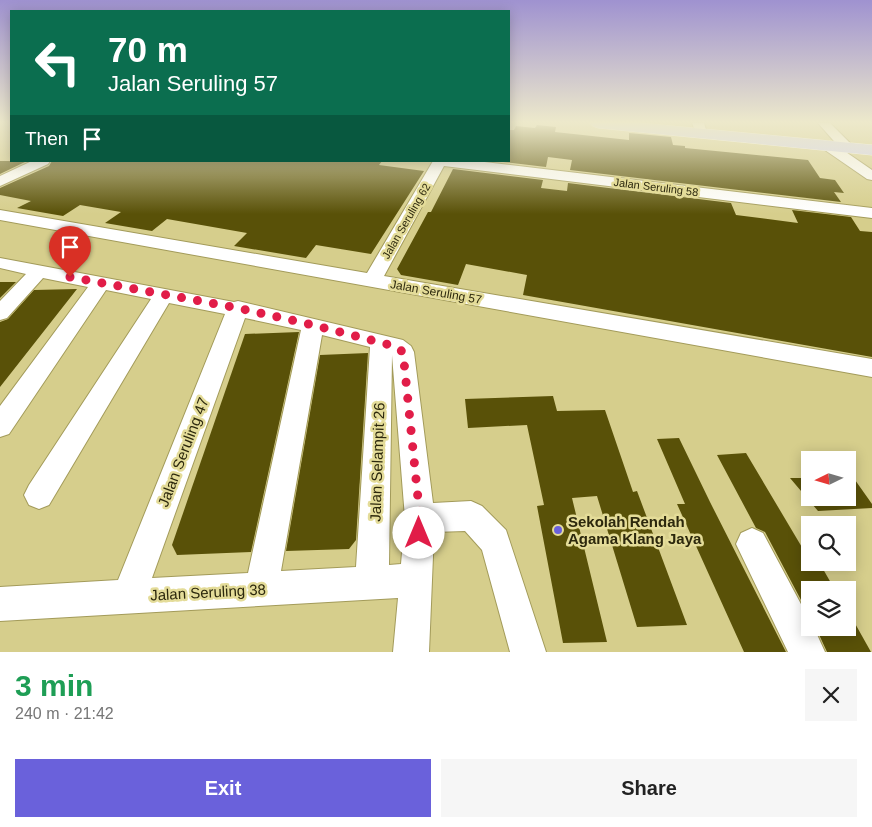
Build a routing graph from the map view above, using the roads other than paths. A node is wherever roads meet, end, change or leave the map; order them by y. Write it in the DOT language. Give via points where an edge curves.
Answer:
graph roads {
  1 [pos="838,153"];
  2 [pos="41,162"];
  3 [pos="439,162"];
  4 [pos="448,162"];
  5 [pos="872,176"];
  6 [pos="0,182"];
  7 [pos="872,213"];
  8 [pos="0,215"];
  9 [pos="0,263"];
  10 [pos="39,271"];
  11 [pos="372,281"];
  12 [pos="101,283"];
  13 [pos="164,296"];
  14 [pos="238,308"];
  15 [pos="0,313"];
  16 [pos="313,325"];
  17 [pos="381,343"];
  18 [pos="872,368"];
  19 [pos="5,413"];
  20 [pos="39,495"];
  21 [pos="420,518"];
  22 [pos="752,544"];
  23 [pos="416,580"];
  24 [pos="372,582"];
  25 [pos="261,590"];
  26 [pos="128,597"];
  27 [pos="0,604"];
  28 [pos="411,652"];
  29 [pos="528,652"];
  30 [pos="807,652"];
  1 -- 5 [label="street"];
  2 -- 6 [label="street"];
  3 -- 11 [label="street, Jalan Seruling 62"];
  4 -- 7 [label="street, Jalan Seruling 58"];
  8 -- 11 [label="street, Jalan Seruling 57"];
  9 -- 10 [label="street"];
  10 -- 12 [label="street"];
  10 -- 15 [label="street"];
  11 -- 18 [label="street, Jalan Seruling 57"];
  12 -- 13 [label="street"];
  12 -- 19 [label="street"];
  13 -- 14 [label="street"];
  13 -- 20 [label="street"];
  14 -- 16 [label="street"];
  14 -- 26 [label="street, Jalan Seruling 47"];
  16 -- 17 [label="street"];
  16 -- 25 [label="street"];
  17 -- 21 [label="street" via="403,352"];
  17 -- 24 [label="street, Jalan Selampit 26"];
  21 -- 23 [label="street"];
  21 -- 29 [label="street" via="471,516 495,541"];
  22 -- 30 [label="street"];
  23 -- 24 [label="street, Jalan Seruling 38"];
  23 -- 28 [label="street"];
  24 -- 25 [label="street, Jalan Seruling 38"];
  25 -- 26 [label="street, Jalan Seruling 38"];
  26 -- 27 [label="street, Jalan Seruling 38"];
}
